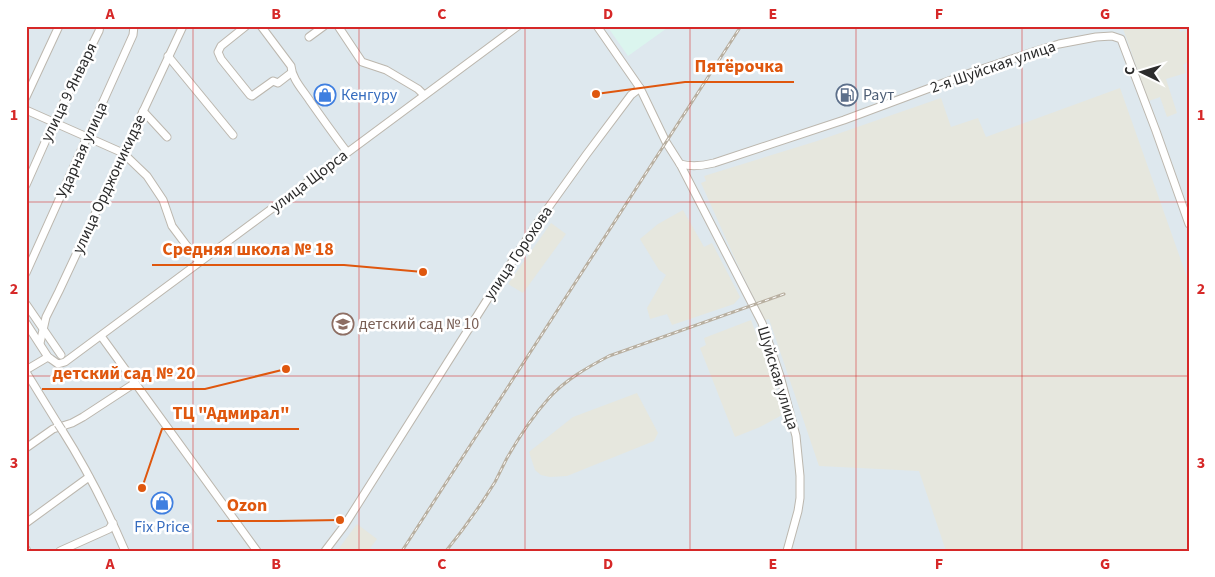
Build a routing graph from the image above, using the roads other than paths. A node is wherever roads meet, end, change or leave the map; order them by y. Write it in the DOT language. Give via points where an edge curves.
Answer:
graph roads {
  1 [pos="60,26"];
  2 [pos="100,26"];
  3 [pos="134,26"];
  4 [pos="183,26"];
  5 [pos="246,26"];
  6 [pos="261,26"];
  7 [pos="324,26"];
  8 [pos="338,26"];
  9 [pos="518,26"];
  10 [pos="596,26"];
  11 [pos="309,37"];
  12 [pos="168,56"];
  13 [pos="292,73"];
  14 [pos="640,88"];
  15 [pos="424,95"];
  16 [pos="26,97"];
  17 [pos="26,110"];
  18 [pos="143,110"];
  19 [pos="54,122"];
  20 [pos="234,135"];
  21 [pos="87,136"];
  22 [pos="167,137"];
  23 [pos="347,152"];
  24 [pos="123,153"];
  25 [pos="680,164"];
  26 [pos="26,185"];
  27 [pos="1189,224"];
  28 [pos="199,262"];
  29 [pos="26,273"];
  30 [pos="26,304"];
  31 [pos="26,323"];
  32 [pos="43,329"];
  33 [pos="101,336"];
  34 [pos="40,343"];
  35 [pos="61,355"];
  36 [pos="48,357"];
  37 [pos="26,371"];
  38 [pos="134,382"];
  39 [pos="26,448"];
  40 [pos="89,477"];
  41 [pos="26,523"];
  42 [pos="113,523"];
  43 [pos="60,551"];
  44 [pos="125,551"];
  45 [pos="257,551"];
  46 [pos="326,551"];
  47 [pos="787,551"];
  1 -- 16 [label="street"];
  2 -- 19 [label="street, улица 9 Января"];
  3 -- 21 [label="street, Ударная улица" via="133,35"];
  4 -- 12 [label="street, улица Орджоникидзе"];
  5 -- 13 [label="street" via="218,52 250,95"];
  6 -- 13 [label="street" via="291,66"];
  7 -- 11 [label="street"];
  8 -- 15 [label="street" via="362,62 386,70"];
  9 -- 15 [label="street, улица Щорса"];
  10 -- 14 [label="street, Шуйская улица"];
  12 -- 18 [label="street, улица Орджоникидзе"];
  12 -- 20 [label="street"];
  13 -- 23 [label="street"];
  14 -- 25 [label="street, Шуйская улица"];
  14 -- 46 [label="street, улица Горохова" via="602,133 538,222"];
  15 -- 23 [label="street, улица Щорса"];
  17 -- 19 [label="street"];
  18 -- 22 [label="street"];
  18 -- 24 [label="street, улица Орджоникидзе"];
  19 -- 21 [label="street"];
  19 -- 26 [label="street, улица 9 Января"];
  21 -- 24 [label="street"];
  21 -- 29 [label="street, Ударная улица"];
  23 -- 28 [label="street, улица Щорса"];
  24 -- 28 [label="street" via="147,176 162,200 172,226"];
  24 -- 32 [label="street, улица Орджоникидзе"];
  25 -- 27 [label="street, 2-я Шуйская улица" via="714,164 1039,50 1112,36 1121,39"];
  25 -- 47 [label="street, Шуйская улица" via="762,323 794,424 800,498"];
  28 -- 33 [label="street, улица Щорса"];
  30 -- 32 [label="street"];
  31 -- 34 [label="street"];
  32 -- 34 [label="street, улица Орджоникидзе"];
  32 -- 35 [label="street"];
  33 -- 36 [label="street, улица Щорса" via="66,362 58,364"];
  33 -- 38 [label="street"];
  34 -- 36 [label="street"];
  36 -- 37 [label="street"];
  37 -- 40 [label="street"];
  38 -- 39 [label="street" via="83,418 53,430"];
  38 -- 45 [label="street"];
  40 -- 41 [label="street"];
  40 -- 42 [label="street"];
  42 -- 43 [label="street" via="109,529"];
  42 -- 44 [label="street"];
}
